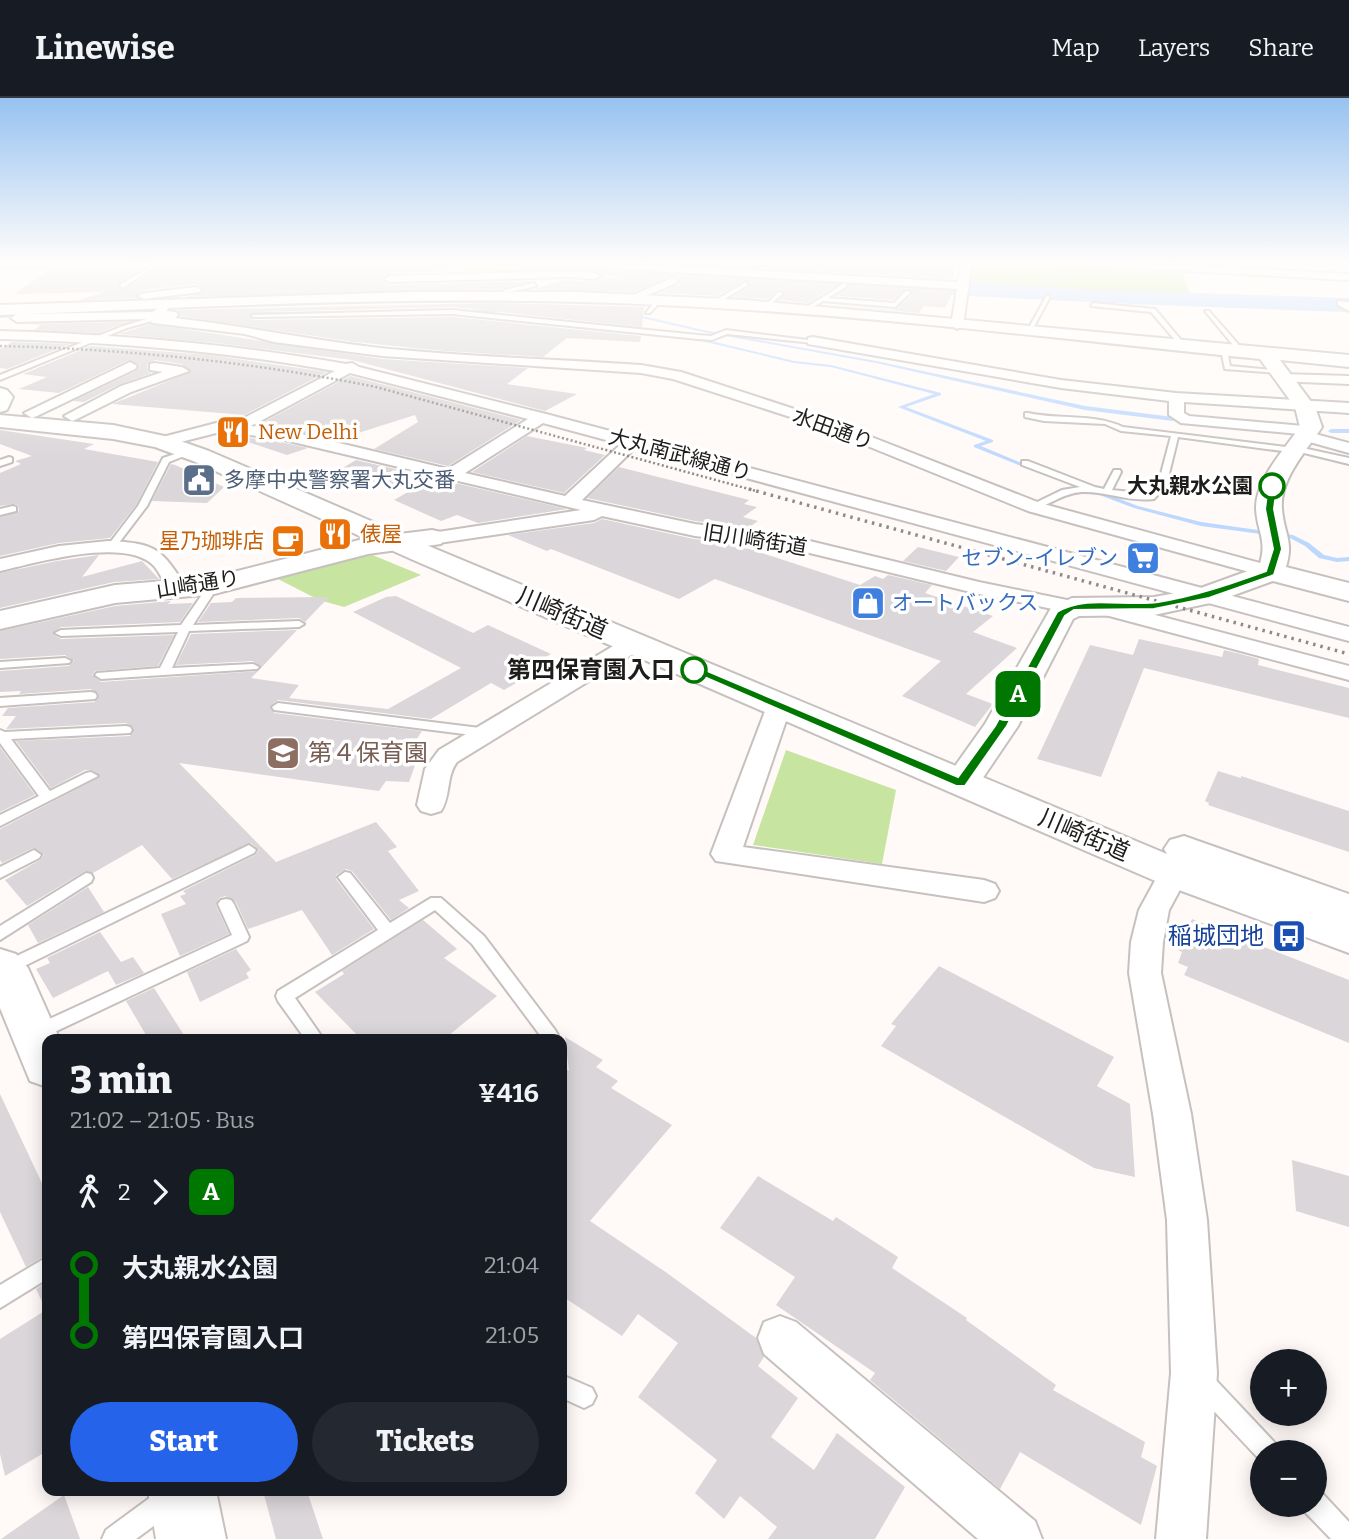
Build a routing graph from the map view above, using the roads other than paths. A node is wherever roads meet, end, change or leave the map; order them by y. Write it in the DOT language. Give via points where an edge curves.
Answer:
graph roads {
  1 [pos="121,328"];
  2 [pos="237,328"];
  3 [pos="613,328"];
  4 [pos="990,328"];
  5 [pos="1030,328"];
  6 [pos="1168,328"];
  7 [pos="1221,328"];
  8 [pos="1028,332"];
  9 [pos="0,335"];
  10 [pos="97,338"];
  11 [pos="813,341"];
  12 [pos="1183,346"];
  13 [pos="561,348"];
  14 [pos="1231,351"];
  15 [pos="382,352"];
  16 [pos="608,353"];
  17 [pos="686,359"];
  18 [pos="1349,361"];
  19 [pos="539,364"];
  20 [pos="130,366"];
  21 [pos="592,366"];
  22 [pos="155,367"];
  23 [pos="349,368"];
  24 [pos="1276,368"];
  25 [pos="661,372"];
  26 [pos="0,378"];
  27 [pos="1349,380"];
  28 [pos="0,394"];
  29 [pos="1177,399"];
  30 [pos="0,406"];
  31 [pos="1070,408"];
  32 [pos="1349,408"];
  33 [pos="0,412"];
  34 [pos="32,413"];
  35 [pos="1028,415"];
  36 [pos="72,416"];
  37 [pos="541,417"];
  38 [pos="1068,419"];
  39 [pos="0,422"];
  40 [pos="237,427"];
  41 [pos="1175,434"];
  42 [pos="1301,434"];
  43 [pos="632,442"];
  44 [pos="178,443"];
  45 [pos="1349,448"];
  46 [pos="1349,461"];
  47 [pos="1025,463"];
  48 [pos="1117,472"];
  49 [pos="451,474"];
  50 [pos="1096,490"];
  51 [pos="1106,493"];
  52 [pos="569,502"];
  53 [pos="1034,507"];
  54 [pos="13,509"];
  55 [pos="0,512"];
  56 [pos="610,512"];
  57 [pos="432,538"];
  58 [pos="395,541"];
  59 [pos="112,546"];
  60 [pos="0,565"];
  61 [pos="1271,572"];
  62 [pos="214,585"];
  63 [pos="178,590"];
  64 [pos="1349,592"];
  65 [pos="1205,596"];
  66 [pos="1072,607"];
  67 [pos="1106,608"];
  68 [pos="0,620"];
  69 [pos="299,624"];
  70 [pos="185,628"];
  71 [pos="61,633"];
  72 [pos="1349,634"];
  73 [pos="633,644"];
  74 [pos="65,661"];
  75 [pos="0,665"];
  76 [pos="253,667"];
  77 [pos="165,670"];
  78 [pos="1349,673"];
  79 [pos="101,675"];
  80 [pos="91,696"];
  81 [pos="0,702"];
  82 [pos="779,706"];
  83 [pos="278,707"];
  84 [pos="126,730"];
  85 [pos="489,733"];
  86 [pos="1,735"];
  87 [pos="968,774"];
  88 [pos="91,776"];
  89 [pos="47,797"];
  90 [pos="431,806"];
  91 [pos="0,821"];
  92 [pos="249,850"];
  93 [pos="34,855"];
  94 [pos="0,873"];
  95 [pos="1174,873"];
  96 [pos="345,877"];
  97 [pos="86,878"];
  98 [pos="984,891"];
  99 [pos="226,904"];
  100 [pos="1349,910"];
  101 [pos="388,932"];
  102 [pos="1349,937"];
  103 [pos="1,957"];
  104 [pos="68,1034"];
  105 [pos="312,1034"];
  106 [pos="548,1034"];
  107 [pos="40,1050"];
  108 [pos="42,1270"];
  109 [pos="0,1297"];
  110 [pos="780,1338"];
  111 [pos="1194,1373"];
  112 [pos="567,1388"];
  113 [pos="584,1396"];
  114 [pos="1257,1440"];
  115 [pos="174,1496"];
  116 [pos="182,1496"];
  117 [pos="1327,1517"];
  118 [pos="115,1539"];
  119 [pos="191,1539"];
  120 [pos="1017,1539"];
  121 [pos="1181,1539"];
  122 [pos="1348,1539"];
  1 -- 10 [label="lane"];
  2 -- 15 [label="street, 水田通り" via="274,338"];
  3 -- 11 [label="lane"];
  4 -- 8 [label="street"];
  5 -- 8 [label="lane"];
  6 -- 12 [label="lane"];
  7 -- 14 [label="lane" via="1236,345"];
  8 -- 12 [label="street"];
  9 -- 10 [label="street, 大丸南武線通り"];
  10 -- 23 [label="street, 大丸南武線通り" via="215,348"];
  10 -- 26 [label="lane"];
  11 -- 29 [label="street"];
  12 -- 14 [label="street"];
  13 -- 19 [label="street"];
  14 -- 24 [label="street"];
  15 -- 19 [label="street, 水田通り"];
  15 -- 23 [label="street"];
  16 -- 21 [label="street"];
  17 -- 25 [label="street"];
  18 -- 24 [label="street"];
  19 -- 21 [label="street, 水田通り"];
  20 -- 34 [label="street"];
  21 -- 25 [label="street, 水田通り"];
  22 -- 36 [label="street" via="182,371 127,389"];
  23 -- 37 [label="street, 大丸南武線通り"];
  23 -- 40 [label="street"];
  24 -- 27 [label="street"];
  24 -- 42 [label="street"];
  25 -- 53 [label="street, 水田通り" via="823,423"];
  28 -- 30 [label="street"];
  29 -- 42 [label="street"];
  29 -- 42 [label="street" via="1177,415 1186,420"];
  31 -- 38 [label="lane"];
  32 -- 42 [label="street"];
  33 -- 34 [label="street, 川崎街道"];
  34 -- 36 [label="street, 川崎街道"];
  35 -- 38 [label="lane"];
  36 -- 44 [label="street, 川崎街道"];
  37 -- 43 [label="street, 大丸南武線通り"];
  37 -- 49 [label="street"];
  38 -- 41 [label="lane"];
  39 -- 44 [label="street, 川崎街道" via="80,427"];
  40 -- 44 [label="street, 旧川崎街道" via="220,427"];
  40 -- 49 [label="street, 旧川崎街道"];
  41 -- 42 [label="lane"];
  41 -- 51 [label="lane" via="1162,486 1152,497"];
  42 -- 45 [label="street"];
  42 -- 46 [label="lane"];
  42 -- 61 [label="street" via="1272,486 1269,509 1278,549"];
  43 -- 52 [label="street"];
  43 -- 65 [label="street, 大丸南武線通り"];
  44 -- 57 [label="street, 川崎街道"];
  44 -- 58 [label="street, 川崎街道"];
  44 -- 59 [label="lane" via="128,529"];
  47 -- 50 [label="lane"];
  48 -- 51 [label="lane"];
  49 -- 52 [label="street, 旧川崎街道"];
  50 -- 51 [label="lane"];
  50 -- 53 [label="lane" via="1069,491"];
  52 -- 56 [label="street, 旧川崎街道"];
  53 -- 61 [label="street, 水田通り"];
  54 -- 55 [label="lane"];
  56 -- 57 [label="street"];
  56 -- 66 [label="street, 旧川崎街道" via="695,530 789,542"];
  57 -- 58 [label="street, 山崎通り"];
  57 -- 87 [label="street, 川崎街道"];
  58 -- 62 [label="street, 山崎通り"];
  58 -- 73 [label="street, 川崎街道"];
  59 -- 60 [label="street"];
  59 -- 63 [label="street" via="160,561"];
  61 -- 64 [label="street"];
  61 -- 65 [label="street, 旧川崎街道"];
  62 -- 63 [label="street, 山崎通り"];
  62 -- 70 [label="lane"];
  63 -- 68 [label="street, 山崎通り" via="115,594"];
  65 -- 67 [label="street, 旧川崎街道" via="1154,606"];
  65 -- 72 [label="street, 大丸南武線通り"];
  66 -- 67 [label="street, 旧川崎街道"];
  66 -- 87 [label="street" via="1057,621 1001,726"];
  67 -- 78 [label="street"];
  69 -- 70 [label="lane"];
  70 -- 71 [label="lane"];
  70 -- 77 [label="lane"];
  73 -- 82 [label="street, 川崎街道"];
  73 -- 85 [label="street"];
  74 -- 75 [label="lane"];
  76 -- 77 [label="lane"];
  77 -- 79 [label="lane"];
  80 -- 81 [label="lane"];
  82 -- 87 [label="street, 川崎街道"];
  82 -- 98 [label="street" via="726,854"];
  83 -- 85 [label="lane"];
  84 -- 86 [label="lane"];
  85 -- 90 [label="street" via="448,756 438,769"];
  86 -- 89 [label="lane"];
  87 -- 95 [label="street, 川崎街道"];
  87 -- 100 [label="street, 川崎街道"];
  88 -- 89 [label="lane"];
  89 -- 91 [label="lane"];
  92 -- 103 [label="lane"];
  93 -- 94 [label="lane"];
  95 -- 102 [label="street, 川崎街道"];
  95 -- 111 [label="street" via="1154,910 1146,973 1187,1220"];
  96 -- 101 [label="lane"];
  97 -- 103 [label="lane"];
  99 -- 104 [label="lane" via="241,937"];
  101 -- 105 [label="lane" via="284,996"];
  101 -- 106 [label="lane" via="436,902 478,940"];
  103 -- 107 [label="street"];
  108 -- 109 [label="lane"];
  110 -- 120 [label="street"];
  111 -- 114 [label="lane"];
  111 -- 121 [label="street"];
  112 -- 113 [label="lane"];
  115 -- 118 [label="lane"];
  116 -- 119 [label="street"];
  117 -- 122 [label="lane"];
}
